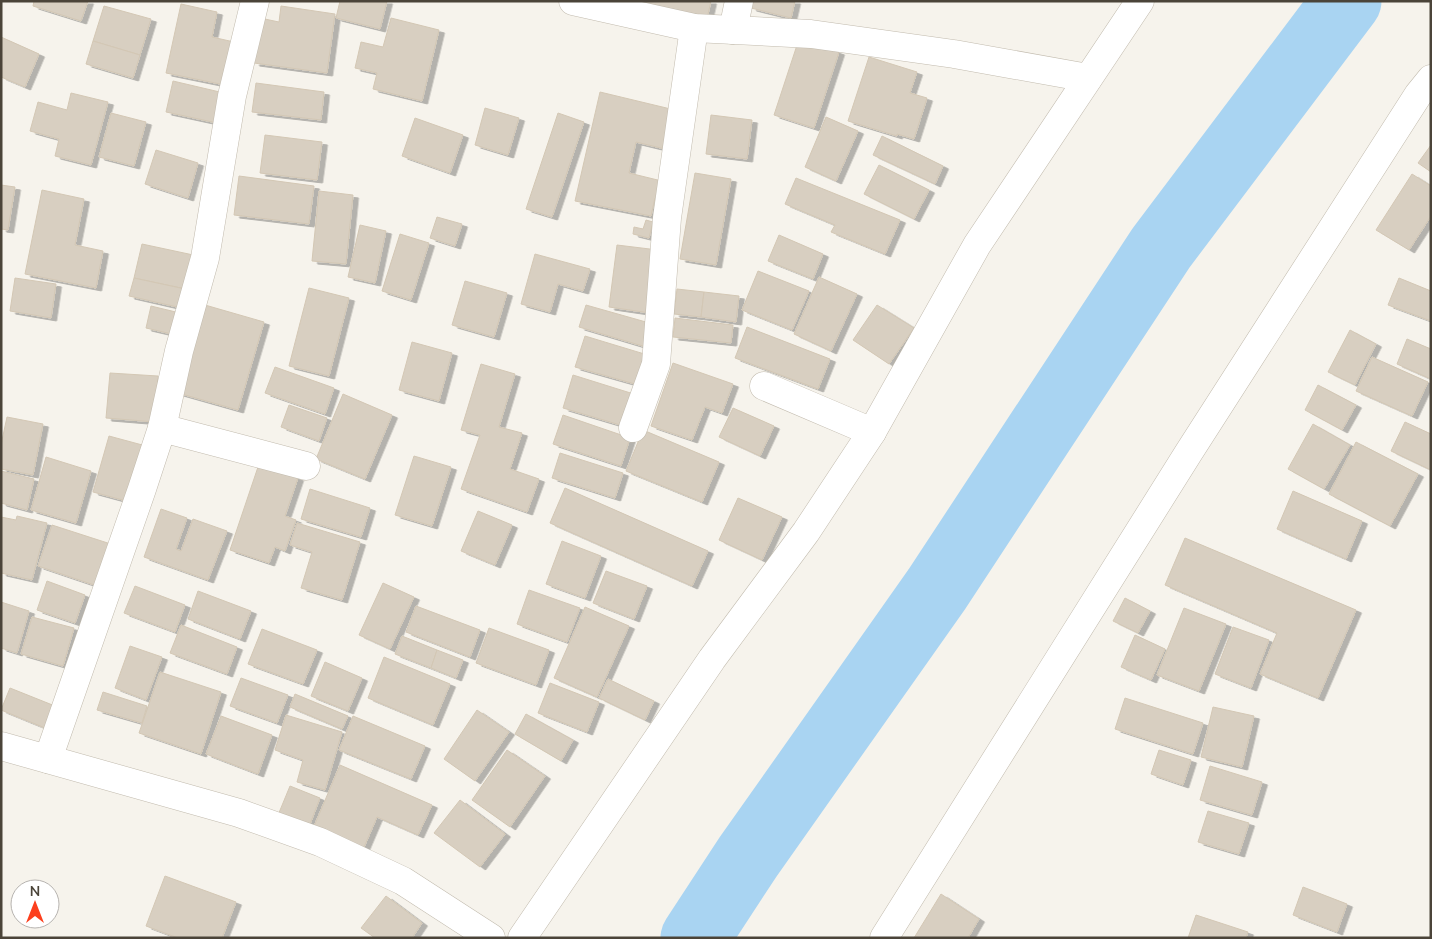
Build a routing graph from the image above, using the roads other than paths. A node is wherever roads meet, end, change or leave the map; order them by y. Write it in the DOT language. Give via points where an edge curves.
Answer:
graph roads {
  1 [pos="255,1"];
  2 [pos="574,1"];
  3 [pos="739,1"];
  4 [pos="1140,1"];
  5 [pos="694,28"];
  6 [pos="733,30"];
  7 [pos="1088,78"];
  8 [pos="1431,79"];
  9 [pos="764,386"];
  10 [pos="162,428"];
  11 [pos="633,428"];
  12 [pos="872,432"];
  13 [pos="306,466"];
  14 [pos="1,746"];
  15 [pos="48,759"];
  16 [pos="491,938"];
  17 [pos="522,938"];
  18 [pos="884,938"];
  1 -- 10 [label="street" via="232,96 205,258"];
  2 -- 5 [label="street"];
  3 -- 6 [label="street"];
  4 -- 7 [label="street"];
  5 -- 6 [label="street"];
  5 -- 11 [label="street" via="666,218 656,364"];
  6 -- 7 [label="street" via="811,34 954,54"];
  7 -- 12 [label="street" via="977,245"];
  8 -- 18 [label="street" via="1317,250"];
  9 -- 12 [label="street"];
  10 -- 13 [label="street"];
  10 -- 15 [label="street"];
  12 -- 17 [label="street" via="806,532 712,659"];
  14 -- 15 [label="street"];
  15 -- 16 [label="street" via="239,813 320,842 403,881"];
}
